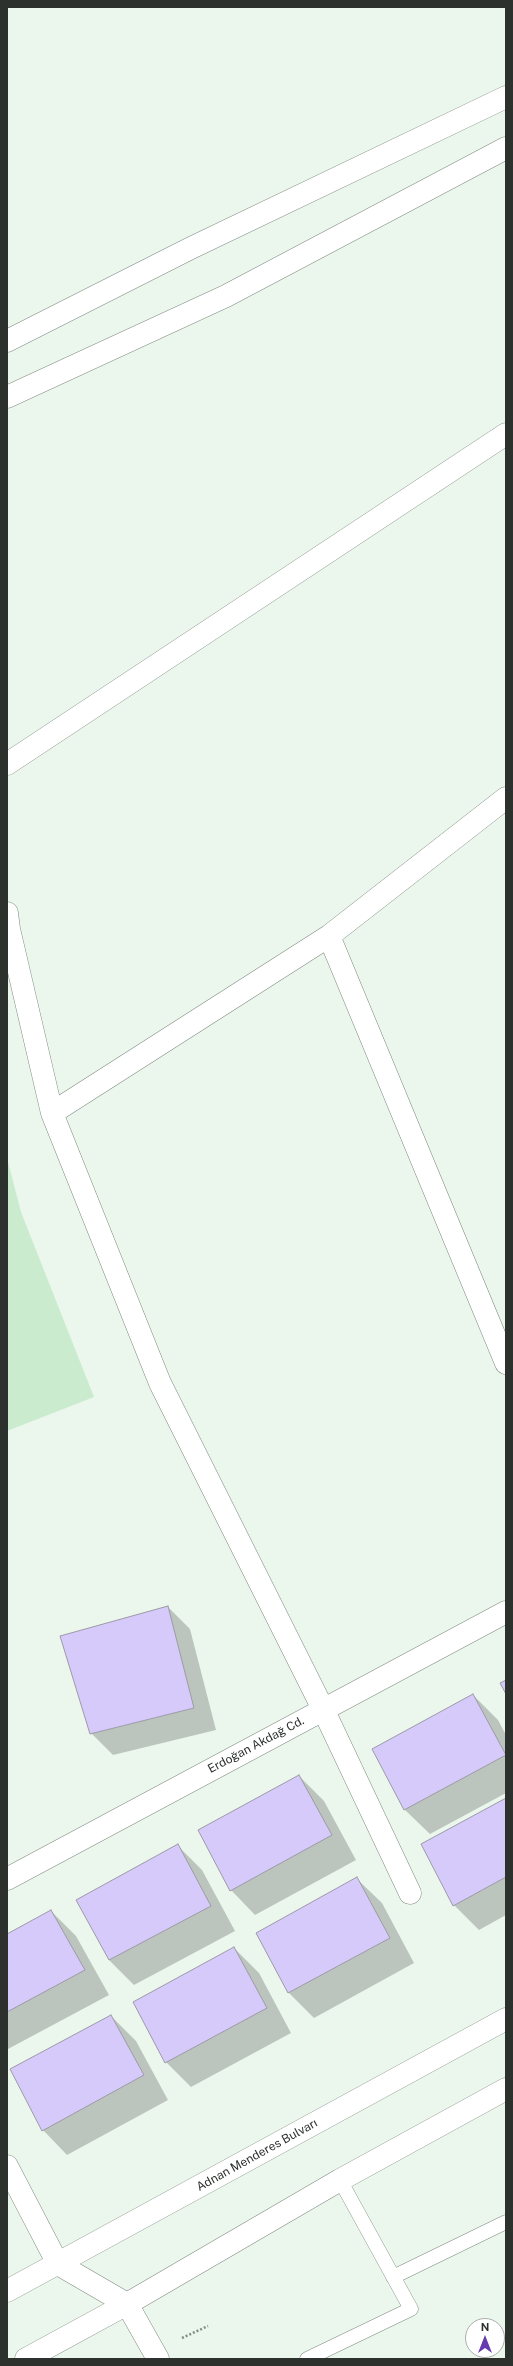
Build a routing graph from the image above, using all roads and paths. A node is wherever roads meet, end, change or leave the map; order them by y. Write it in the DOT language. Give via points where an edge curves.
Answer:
graph roads {
  1 [pos="506,97"];
  2 [pos="500,153"];
  3 [pos="7,341"];
  4 [pos="7,397"];
  5 [pos="506,434"];
  6 [pos="7,764"];
  7 [pos="506,798"];
  8 [pos="7,913"];
  9 [pos="329,936"];
  10 [pos="52,1113"];
  11 [pos="506,1363"];
  12 [pos="506,1612"];
  13 [pos="324,1709"];
  14 [pos="7,1879"];
  15 [pos="410,1893"];
  16 [pos="506,2019"];
  17 [pos="506,2089"];
  18 [pos="7,2166"];
  19 [pos="340,2180"];
  20 [pos="13,2192"];
  21 [pos="506,2222"];
  22 [pos="58,2264"];
  23 [pos="393,2277"];
  24 [pos="7,2291"];
  25 [pos="127,2304"];
  26 [pos="26,2359"];
  27 [pos="158,2359"];
  28 [pos="307,2359"];
  1 -- 3 [label="main road" via="191,248"];
  2 -- 4 [label="main road" via="226,296"];
  5 -- 6 [label="main road"];
  7 -- 9 [label="main road"];
  8 -- 10 [label="main road"];
  9 -- 10 [label="main road"];
  9 -- 11 [label="main road"];
  10 -- 13 [label="main road" via="160,1383"];
  12 -- 13 [label="main road, Erdoğan Akdağ Cd."];
  13 -- 14 [label="main road, Erdoğan Akdağ Cd."];
  13 -- 15 [label="main road"];
  16 -- 22 [label="main road, Adnan Menderes Bulvarı"];
  17 -- 19 [label="main road"];
  18 -- 20 [label="main road"];
  19 -- 23 [label="lane"];
  19 -- 25 [label="main road"];
  20 -- 22 [label="main road"];
  21 -- 23 [label="lane"];
  22 -- 24 [label="main road, Adnan Menderes Bulvarı"];
  22 -- 25 [label="main road"];
  23 -- 28 [label="lane" via="411,2309"];
  25 -- 26 [label="main road"];
  25 -- 27 [label="main road"];
}
